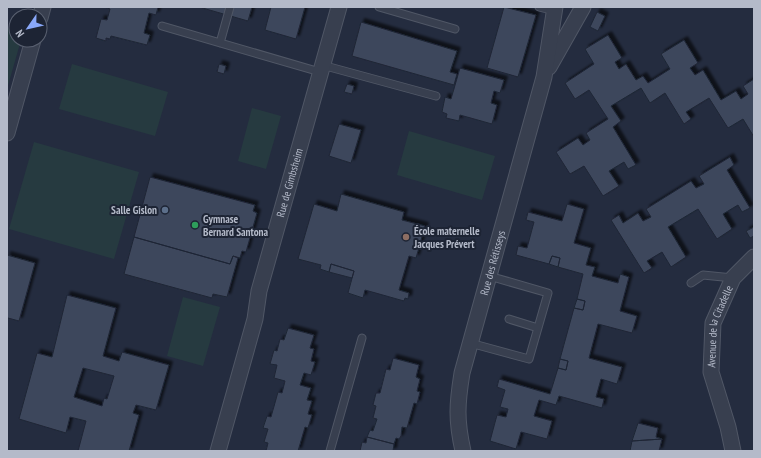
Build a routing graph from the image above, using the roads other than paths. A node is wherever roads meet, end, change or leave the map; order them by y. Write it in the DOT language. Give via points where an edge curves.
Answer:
graph roads {
  1 [pos="230,7"];
  2 [pos="339,7"];
  3 [pos="379,7"];
  4 [pos="539,7"];
  5 [pos="583,7"];
  6 [pos="555,9"];
  7 [pos="162,26"];
  8 [pos="455,29"];
  9 [pos="220,43"];
  10 [pos="32,48"];
  11 [pos="321,68"];
  12 [pos="544,77"];
  13 [pos="436,96"];
  14 [pos="7,133"];
  15 [pos="754,257"];
  16 [pos="490,276"];
  17 [pos="732,278"];
  18 [pos="691,284"];
  19 [pos="509,319"];
  20 [pos="538,328"];
  21 [pos="362,338"];
  22 [pos="470,343"];
  23 [pos="218,451"];
  24 [pos="330,451"];
  25 [pos="463,451"];
  26 [pos="733,451"];
  1 -- 9 [label="lane"];
  2 -- 11 [label="street, Rue de Gimbsheim"];
  3 -- 8 [label="lane"];
  4 -- 6 [label="lane"];
  5 -- 12 [label="street, Rue des Rétisseys"];
  6 -- 12 [label="street, Rue des Rétisseys"];
  7 -- 9 [label="lane"];
  9 -- 11 [label="lane"];
  10 -- 14 [label="street"];
  11 -- 13 [label="lane"];
  11 -- 23 [label="street, Rue de Gimbsheim"];
  12 -- 16 [label="street, Rue des Rétisseys"];
  15 -- 17 [label="street, Avenue de la Citadelle"];
  16 -- 20 [label="lane" via="548,293"];
  16 -- 22 [label="street, Rue des Rétisseys"];
  17 -- 18 [label="lane" via="703,275"];
  17 -- 26 [label="street, Avenue de la Citadelle" via="713,323 711,372"];
  19 -- 20 [label="lane"];
  20 -- 22 [label="lane" via="529,359"];
  21 -- 24 [label="lane"];
  22 -- 25 [label="street, Rue des Rétisseys" via="458,400 458,426"];
}
